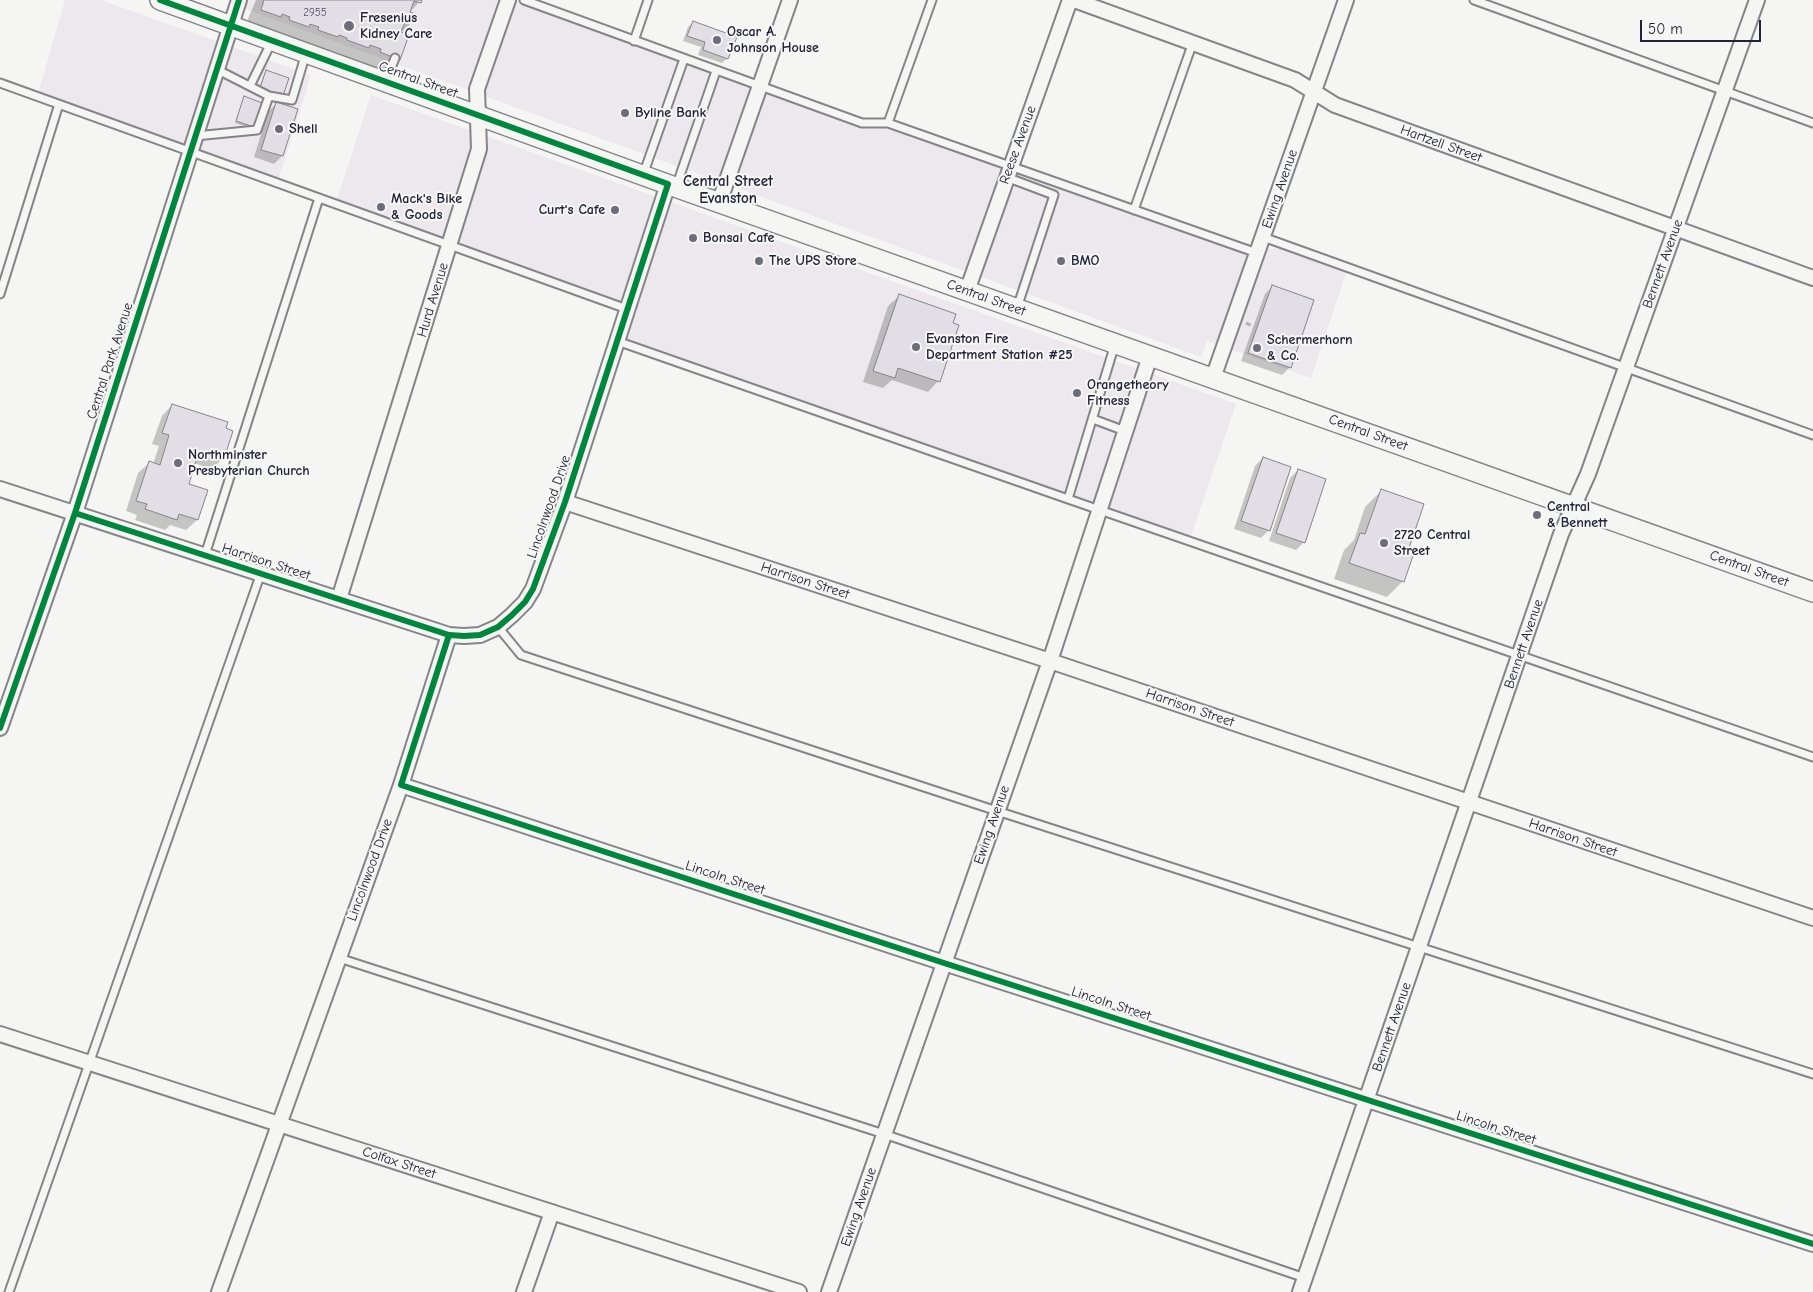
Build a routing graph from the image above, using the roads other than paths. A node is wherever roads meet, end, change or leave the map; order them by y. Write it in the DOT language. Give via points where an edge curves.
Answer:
graph roads {
  1 [pos="160,0"];
  2 [pos="239,0"];
  3 [pos="508,0"];
  4 [pos="524,0"];
  5 [pos="648,0"];
  6 [pos="790,0"];
  7 [pos="932,0"];
  8 [pos="1070,0"];
  9 [pos="1074,0"];
  10 [pos="1346,0"];
  11 [pos="1474,0"];
  12 [pos="1757,0"];
  13 [pos="230,25"];
  14 [pos="272,40"];
  15 [pos="634,41"];
  16 [pos="1193,42"];
  17 [pos="306,53"];
  18 [pos="394,58"];
  19 [pos="684,59"];
  20 [pos="216,69"];
  21 [pos="716,71"];
  22 [pos="386,82"];
  23 [pos="0,83"];
  24 [pos="250,86"];
  25 [pos="760,86"];
  26 [pos="1725,91"];
  27 [pos="1314,92"];
  28 [pos="269,96"];
  29 [pos="59,104"];
  30 [pos="478,115"];
  31 [pos="888,123"];
  32 [pos="1813,123"];
  33 [pos="194,136"];
  34 [pos="190,151"];
  35 [pos="1008,171"];
  36 [pos="643,175"];
  37 [pos="671,186"];
  38 [pos="319,198"];
  39 [pos="719,203"];
  40 [pos="1134,210"];
  41 [pos="1676,229"];
  42 [pos="1263,237"];
  43 [pos="450,245"];
  44 [pos="1257,253"];
  45 [pos="1813,278"];
  46 [pos="967,291"];
  47 [pos="0,294"];
  48 [pos="627,309"];
  49 [pos="1017,309"];
  50 [pos="617,341"];
  51 [pos="1115,344"];
  52 [pos="1150,356"];
  53 [pos="1626,368"];
  54 [pos="1213,378"];
  55 [pos="1093,419"];
  56 [pos="1125,431"];
  57 [pos="1813,435"];
  58 [pos="0,489"];
  59 [pos="1068,499"];
  60 [pos="565,502"];
  61 [pos="1574,507"];
  62 [pos="1099,510"];
  63 [pos="75,514"];
  64 [pos="205,555"];
  65 [pos="261,574"];
  66 [pos="1813,592"];
  67 [pos="339,599"];
  68 [pos="498,627"];
  69 [pos="449,635"];
  70 [pos="1520,656"];
  71 [pos="1050,661"];
  72 [pos="0,728"];
  73 [pos="1813,757"];
  74 [pos="401,785"];
  75 [pos="1469,803"];
  76 [pos="997,811"];
  77 [pos="1813,918"];
  78 [pos="1419,947"];
  79 [pos="339,958"];
  80 [pos="944,963"];
  81 [pos="0,1034"];
  82 [pos="89,1062"];
  83 [pos="1813,1074"];
  84 [pos="1367,1100"];
  85 [pos="279,1124"];
  86 [pos="884,1134"];
  87 [pos="552,1212"];
  88 [pos="1813,1244"];
  89 [pos="1305,1278"];
  90 [pos="9,1292"];
  91 [pos="219,1292"];
  92 [pos="524,1292"];
  93 [pos="799,1292"];
  94 [pos="829,1292"];
  95 [pos="1300,1292"];
  1 -- 13 [label="main road, Central Street"];
  2 -- 13 [label="street, Central Park Avenue"];
  3 -- 30 [label="street, Hurd Avenue" via="477,89"];
  4 -- 15 [label="lane"];
  5 -- 15 [label="lane"];
  6 -- 25 [label="street"];
  7 -- 31 [label="lane"];
  8 -- 35 [label="street, Reese Avenue"];
  9 -- 16 [label="street, Hartzell Street"];
  10 -- 27 [label="street, Ewing Avenue"];
  11 -- 26 [label="lane"];
  12 -- 26 [label="street, Bennett Avenue"];
  13 -- 14 [label="main road, Central Street"];
  13 -- 20 [label="street, Central Park Avenue"];
  14 -- 17 [label="main road, Central Street"];
  14 -- 24 [label="lane"];
  15 -- 19 [label="lane"];
  16 -- 27 [label="street, Hartzell Street" via="1295,80"];
  16 -- 40 [label="lane"];
  17 -- 22 [label="main road, Central Street"];
  17 -- 28 [label="lane" via="292,100"];
  18 -- 22 [label="lane"];
  19 -- 21 [label="lane"];
  19 -- 36 [label="lane"];
  20 -- 24 [label="lane"];
  20 -- 33 [label="street, Central Park Avenue"];
  21 -- 25 [label="lane"];
  21 -- 37 [label="lane"];
  22 -- 30 [label="main road, Central Street"];
  23 -- 29 [label="lane"];
  24 -- 28 [label="lane"];
  25 -- 31 [label="lane" via="862,123"];
  25 -- 39 [label="street"];
  26 -- 32 [label="lane"];
  26 -- 41 [label="street, Bennett Avenue"];
  27 -- 41 [label="street, Hartzell Street" via="1334,105"];
  27 -- 42 [label="street, Ewing Avenue"];
  28 -- 33 [label="lane" via="258,130"];
  29 -- 34 [label="lane"];
  29 -- 47 [label="lane"];
  30 -- 36 [label="main road, Central Street"];
  30 -- 43 [label="street, Hurd Avenue" via="479,148"];
  31 -- 35 [label="lane"];
  33 -- 34 [label="street, Central Park Avenue"];
  34 -- 38 [label="lane"];
  34 -- 63 [label="street, Central Park Avenue"];
  35 -- 40 [label="lane"];
  35 -- 46 [label="street, Reese Avenue"];
  35 -- 49 [label="lane" via="1054,195"];
  36 -- 37 [label="main road, Central Street"];
  37 -- 39 [label="main road, Central Street"];
  37 -- 48 [label="street, Lincolnwood Drive"];
  38 -- 43 [label="lane"];
  38 -- 64 [label="lane"];
  39 -- 46 [label="main road, Central Street"];
  40 -- 44 [label="lane"];
  41 -- 45 [label="street, Hartzell Street"];
  41 -- 53 [label="street, Bennett Avenue"];
  42 -- 44 [label="street, Ewing Avenue"];
  42 -- 53 [label="lane"];
  43 -- 48 [label="lane"];
  43 -- 67 [label="street, Hurd Avenue"];
  44 -- 54 [label="street, Ewing Avenue"];
  46 -- 49 [label="main road, Central Street"];
  48 -- 50 [label="street, Lincolnwood Drive"];
  49 -- 51 [label="main road, Central Street"];
  50 -- 59 [label="lane"];
  50 -- 60 [label="street, Lincolnwood Drive"];
  51 -- 52 [label="main road, Central Street"];
  51 -- 55 [label="lane"];
  52 -- 54 [label="main road, Central Street"];
  52 -- 56 [label="street, Ewing Avenue"];
  53 -- 57 [label="lane"];
  53 -- 61 [label="street, Bennett Avenue"];
  54 -- 61 [label="main road, Central Street"];
  55 -- 56 [label="lane"];
  55 -- 59 [label="lane"];
  56 -- 62 [label="street, Ewing Avenue"];
  58 -- 63 [label="street, Harrison Street"];
  59 -- 62 [label="lane"];
  60 -- 68 [label="street, Lincolnwood Drive" via="533,589 519,609"];
  60 -- 71 [label="street, Harrison Street"];
  61 -- 66 [label="main road, Central Street"];
  61 -- 70 [label="street, Bennett Avenue"];
  62 -- 70 [label="lane"];
  62 -- 71 [label="street, Ewing Avenue"];
  63 -- 64 [label="street, Harrison Street"];
  63 -- 72 [label="street, Central Park Avenue"];
  64 -- 65 [label="street, Harrison Street"];
  65 -- 67 [label="street, Harrison Street"];
  65 -- 82 [label="lane"];
  67 -- 69 [label="street, Harrison Street"];
  68 -- 69 [label="street, Lincolnwood Drive" via="480,635"];
  68 -- 76 [label="lane" via="521,655"];
  69 -- 74 [label="street, Lincolnwood Drive"];
  70 -- 73 [label="lane"];
  70 -- 75 [label="street, Bennett Avenue"];
  71 -- 75 [label="street, Harrison Street"];
  71 -- 76 [label="street, Ewing Avenue"];
  74 -- 79 [label="street, Lincolnwood Drive"];
  74 -- 80 [label="street, Lincoln Street"];
  75 -- 77 [label="street, Harrison Street"];
  75 -- 78 [label="street, Bennett Avenue"];
  76 -- 78 [label="lane"];
  76 -- 80 [label="street, Ewing Avenue"];
  78 -- 83 [label="lane"];
  78 -- 84 [label="street, Bennett Avenue"];
  79 -- 85 [label="street, Lincolnwood Drive"];
  79 -- 86 [label="lane"];
  80 -- 84 [label="street, Lincoln Street"];
  80 -- 86 [label="street, Ewing Avenue"];
  81 -- 82 [label="street, Colfax Street"];
  82 -- 85 [label="street, Colfax Street"];
  82 -- 90 [label="lane"];
  84 -- 88 [label="street, Lincoln Street"];
  84 -- 89 [label="street, Bennett Avenue"];
  85 -- 87 [label="street, Colfax Street"];
  85 -- 91 [label="street, Lincolnwood Drive"];
  86 -- 89 [label="lane"];
  86 -- 94 [label="street, Ewing Avenue"];
  87 -- 92 [label="street"];
  87 -- 93 [label="street, Colfax Street"];
  89 -- 95 [label="street, Bennett Avenue"];
}
